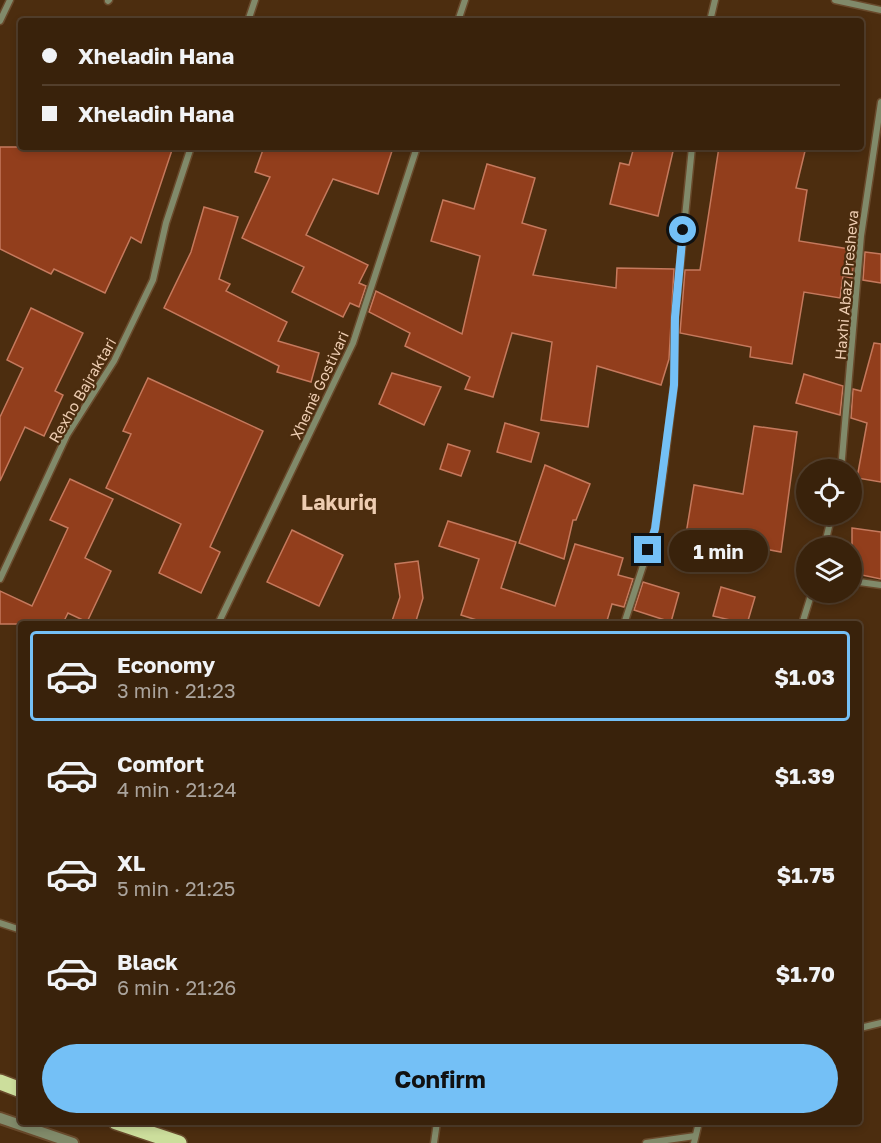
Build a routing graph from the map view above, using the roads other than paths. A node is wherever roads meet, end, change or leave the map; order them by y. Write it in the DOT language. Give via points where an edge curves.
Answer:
graph roads {
  1 [pos="10,0"];
  2 [pos="255,0"];
  3 [pos="465,0"];
  4 [pos="715,0"];
  5 [pos="834,0"];
  6 [pos="881,10"];
  7 [pos="249,18"];
  8 [pos="459,18"];
  9 [pos="711,18"];
  10 [pos="0,21"];
  11 [pos="881,102"];
  12 [pos="190,150"];
  13 [pos="416,150"];
  14 [pos="692,150"];
  15 [pos="842,459"];
  16 [pos="2,571"];
  17 [pos="0,579"];
  18 [pos="862,582"];
  19 [pos="881,585"];
  20 [pos="809,603"];
  21 [pos="219,621"];
  22 [pos="625,621"];
  23 [pos="803,621"];
  24 [pos="0,922"];
  25 [pos="18,929"];
  26 [pos="881,1023"];
  27 [pos="862,1028"];
  28 [pos="0,1082"];
  29 [pos="18,1089"];
  30 [pos="0,1118"];
  31 [pos="18,1124"];
  32 [pos="21,1125"];
  33 [pos="125,1125"];
  34 [pos="437,1125"];
  35 [pos="694,1139"];
  36 [pos="74,1143"];
  37 [pos="179,1143"];
  38 [pos="434,1143"];
  39 [pos="646,1143"];
  1 -- 10 [label="street"];
  2 -- 7 [label="street"];
  3 -- 8 [label="street"];
  4 -- 9 [label="street"];
  5 -- 6 [label="street"];
  11 -- 15 [label="street, Haxhi Abaz Presheva" via="861,236"];
  12 -- 16 [label="street, Rexho Bajraktari" via="166,223 153,280 114,361 67,435"];
  13 -- 21 [label="street, Xhemë Gostivari" via="353,343"];
  14 -- 22 [label="street" via="664,467 655,529"];
  16 -- 17 [label="street, Rexho Bajraktari"];
  18 -- 19 [label="street"];
  20 -- 23 [label="street"];
  24 -- 25 [label="street"];
  26 -- 27 [label="street"];
  28 -- 29 [label="main road"];
  30 -- 31 [label="street"];
  32 -- 36 [label="street"];
  33 -- 37 [label="main road"];
  34 -- 38 [label="street"];
  35 -- 39 [label="street"];
}
